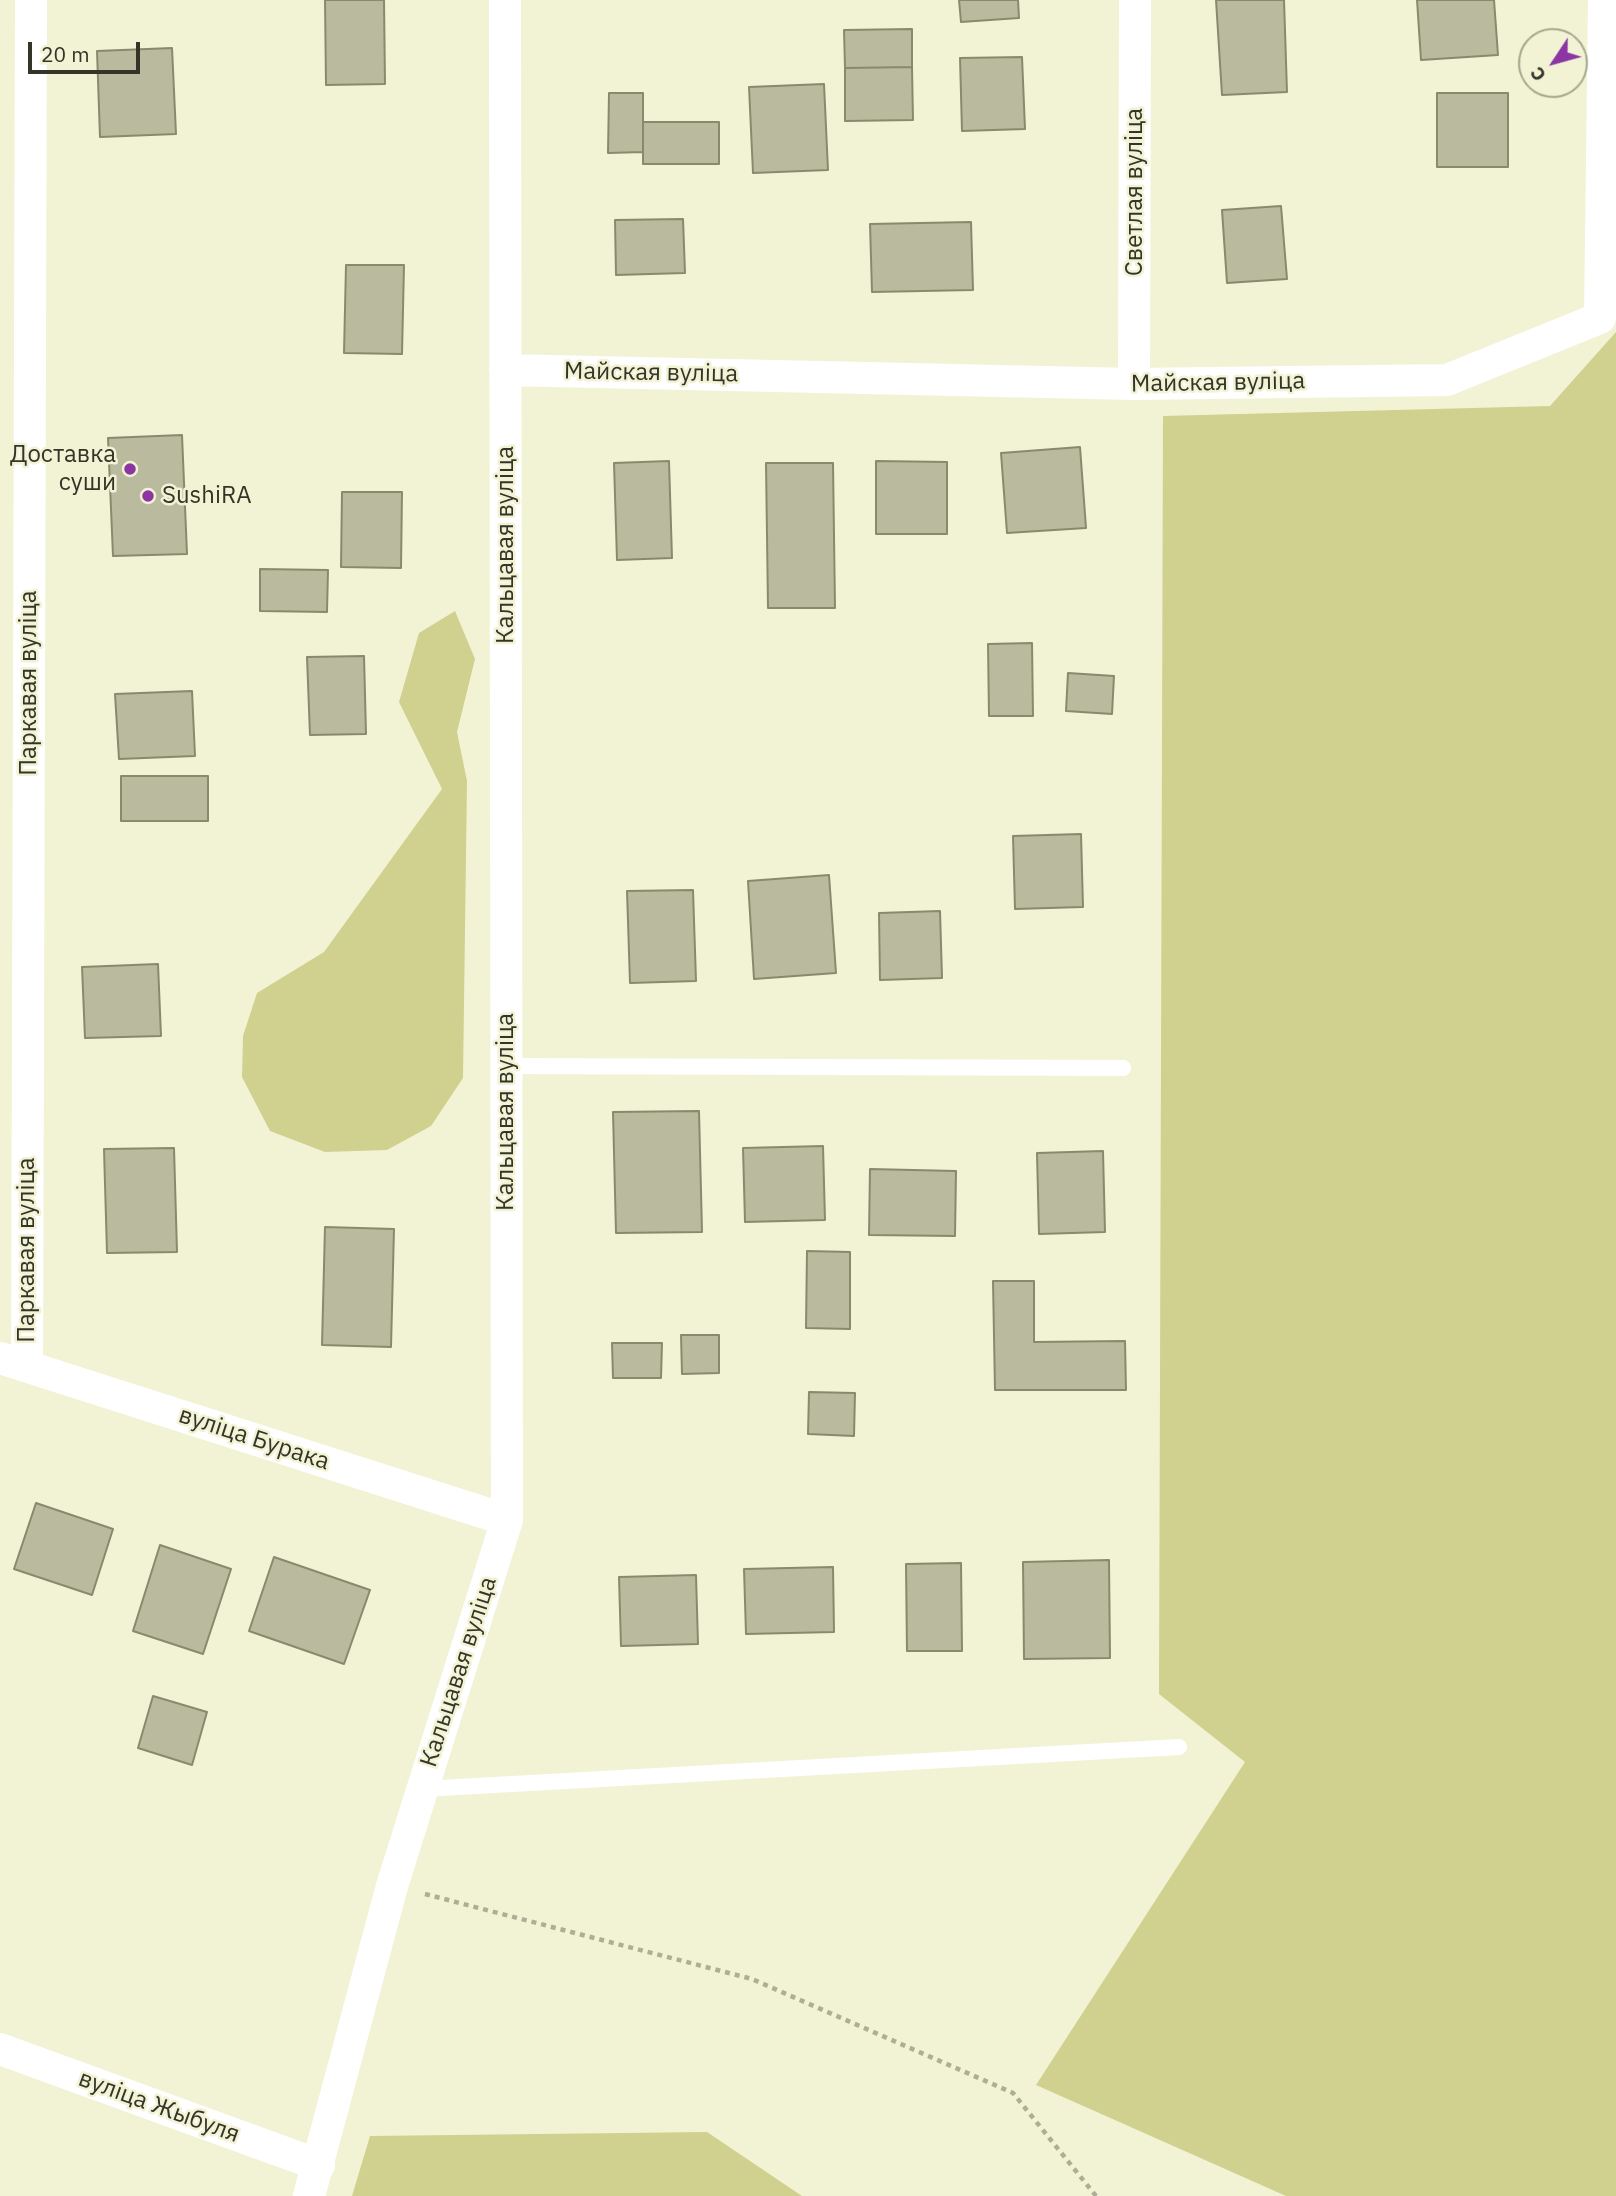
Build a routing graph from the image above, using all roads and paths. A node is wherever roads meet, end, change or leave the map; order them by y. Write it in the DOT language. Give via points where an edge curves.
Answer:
graph roads {
  1 [pos="31,0"];
  2 [pos="505,0"];
  3 [pos="1135,0"];
  4 [pos="1604,0"];
  5 [pos="505,370"];
  6 [pos="1135,384"];
  7 [pos="506,1066"];
  8 [pos="1123,1068"];
  9 [pos="13,1362"];
  10 [pos="507,1520"];
  11 [pos="1179,1747"];
  12 [pos="422,1789"];
  13 [pos="392,1886"];
  14 [pos="0,2049"];
  15 [pos="319,2165"];
  16 [pos="309,2196"];
  17 [pos="1096,2196"];
  1 -- 9 [label="street, Паркавая вуліца"];
  2 -- 5 [label="street, Кальцавая вуліца"];
  3 -- 6 [label="street, Светлая вуліца"];
  4 -- 6 [label="street, Майская вуліца" via="1600,318 1447,380"];
  5 -- 6 [label="street, Майская вуліца"];
  5 -- 7 [label="street, Кальцавая вуліца"];
  7 -- 8 [label="lane"];
  7 -- 10 [label="street, Кальцавая вуліца"];
  9 -- 10 [label="street, вуліца Бурака"];
  10 -- 12 [label="street, Кальцавая вуліца"];
  11 -- 12 [label="lane"];
  12 -- 13 [label="street, Кальцавая вуліца"];
  13 -- 15 [label="street, Кальцавая вуліца"];
  13 -- 17 [label="path" via="752,1979 1013,2093"];
  14 -- 15 [label="street, вуліца Жыбуля"];
  15 -- 16 [label="street, Кальцавая вуліца"];
}
